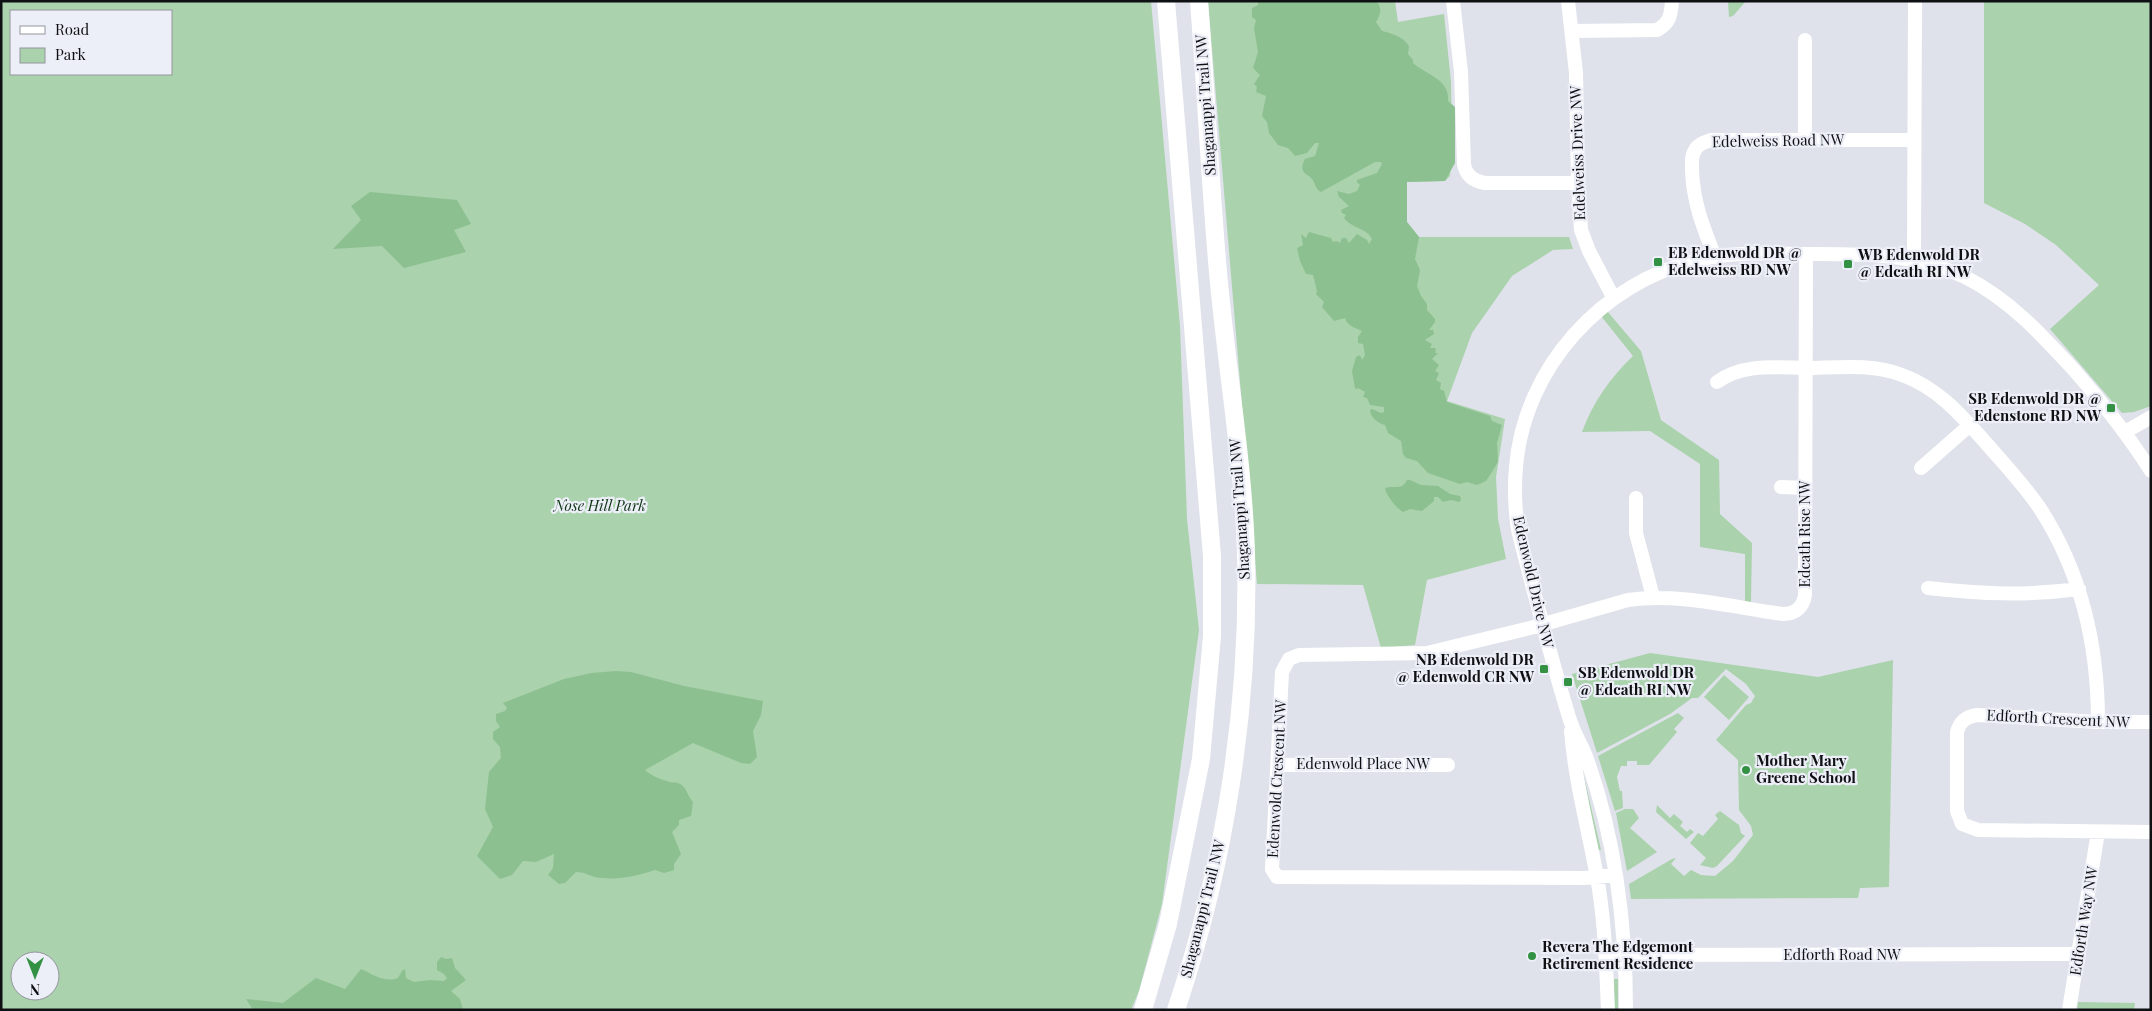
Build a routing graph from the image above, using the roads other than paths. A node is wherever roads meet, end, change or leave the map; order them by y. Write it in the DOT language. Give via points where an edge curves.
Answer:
graph roads {
  1 [pos="1166,1"];
  2 [pos="1199,1"];
  3 [pos="1453,1"];
  4 [pos="1568,1"];
  5 [pos="1672,1"];
  6 [pos="1915,1"];
  7 [pos="1572,31"];
  8 [pos="1804,40"];
  9 [pos="1804,140"];
  10 [pos="1914,140"];
  11 [pos="1578,183"];
  12 [pos="1806,254"];
  13 [pos="1715,256"];
  14 [pos="1914,259"];
  15 [pos="1613,297"];
  16 [pos="1805,368"];
  17 [pos="1717,382"];
  18 [pos="2151,417"];
  19 [pos="1970,425"];
  20 [pos="2125,432"];
  21 [pos="1921,468"];
  22 [pos="2151,470"];
  23 [pos="1781,488"];
  24 [pos="1805,488"];
  25 [pos="1636,498"];
  26 [pos="1928,588"];
  27 [pos="2079,589"];
  28 [pos="1653,597"];
  29 [pos="1542,624"];
  30 [pos="1570,720"];
  31 [pos="2098,722"];
  32 [pos="2151,722"];
  33 [pos="1278,765"];
  34 [pos="1448,765"];
  35 [pos="2098,832"];
  36 [pos="2151,832"];
  37 [pos="1615,875"];
  38 [pos="1597,878"];
  39 [pos="2078,954"];
  40 [pos="1605,955"];
  41 [pos="1624,955"];
  42 [pos="1190,967"];
  43 [pos="1146,1007"];
  44 [pos="1176,1010"];
  45 [pos="1183,1010"];
  46 [pos="1608,1010"];
  47 [pos="1626,1010"];
  48 [pos="2070,1010"];
  1 -- 43 [label="main road, Shaganappi Trail NW" via="1212,556 1212,636 1201,759 1168,924"];
  2 -- 42 [label="main road, Shaganappi Trail NW" via="1218,272 1239,458 1246,561 1245,635 1237,746 1220,846"];
  3 -- 11 [label="street" via="1462,72 1464,164 1468,174 1485,183"];
  4 -- 7 [label="street, Edelweiss Drive NW"];
  5 -- 7 [label="street" via="1671,17 1657,30"];
  6 -- 10 [label="street"];
  7 -- 11 [label="street, Edelweiss Drive NW" via="1577,92"];
  8 -- 9 [label="street"];
  9 -- 10 [label="street, Edelweiss Road NW"];
  9 -- 13 [label="street, Edelweiss Road NW" via="1711,140 1694,150 1692,191"];
  10 -- 14 [label="street"];
  11 -- 15 [label="street, Edelweiss Drive NW" via="1581,230"];
  12 -- 13 [label="street, Edenwold Drive NW"];
  12 -- 14 [label="street, Edenwold Drive NW" via="1873,254"];
  12 -- 16 [label="street, Edcath Rise NW"];
  13 -- 15 [label="street, Edenwold Drive NW" via="1662,271"];
  14 -- 20 [label="street, Edenwold Drive NW" via="1963,276 2018,312"];
  15 -- 29 [label="street, Edenwold Drive NW" via="1584,323 1552,362 1531,405 1521,440 1516,466 1517,522"];
  16 -- 17 [label="street" via="1750,369 1725,376"];
  16 -- 19 [label="street" via="1872,368 1902,375 1942,396"];
  16 -- 24 [label="street, Edcath Rise NW"];
  18 -- 20 [label="street"];
  19 -- 21 [label="street"];
  19 -- 27 [label="street" via="2040,510 2062,548"];
  20 -- 22 [label="street, Edenwold Drive NW"];
  23 -- 24 [label="street"];
  24 -- 28 [label="street, Edcath Rise NW" via="1805,595 1797,611 1783,614"];
  25 -- 28 [label="street" via="1636,533"];
  26 -- 27 [label="street" via="2019,595"];
  27 -- 31 [label="street" via="2088,617 2093,651"];
  28 -- 29 [label="street, Edcath Rise NW" via="1628,600"];
  29 -- 30 [label="street, Edenwold Drive NW"];
  29 -- 33 [label="street, Edenwold Crescent NW" via="1427,653 1292,657 1282,672"];
  30 -- 37 [label="street, Edenwold Drive NW" via="1591,774"];
  30 -- 38 [label="street, Edenwold Drive NW" via="1573,762"];
  31 -- 32 [label="street, Edforth Crescent NW"];
  31 -- 35 [label="street, Edforth Crescent NW" via="1968,716 1957,732 1957,811 1962,824 1971,829"];
  33 -- 34 [label="street, Edenwold Place NW"];
  33 -- 38 [label="street, Edenwold Crescent NW" via="1272,870 1277,877"];
  35 -- 36 [label="street, Edforth Crescent NW"];
  35 -- 39 [label="street, Edforth Way NW"];
  37 -- 38 [label="street, Edenwold Crescent NW"];
  37 -- 41 [label="street, Edenwold Drive NW"];
  38 -- 40 [label="street, Edenwold Drive NW"];
  39 -- 41 [label="street, Edforth Road NW"];
  39 -- 48 [label="street, Edforth Way NW"];
  40 -- 41 [label="street, Edforth Road NW"];
  40 -- 46 [label="street, Edenwold Drive NW"];
  41 -- 47 [label="street, Edenwold Drive NW"];
  42 -- 44 [label="main road, Shaganappi Trail NW"];
  42 -- 45 [label="main road" via="1192,977"];
}
